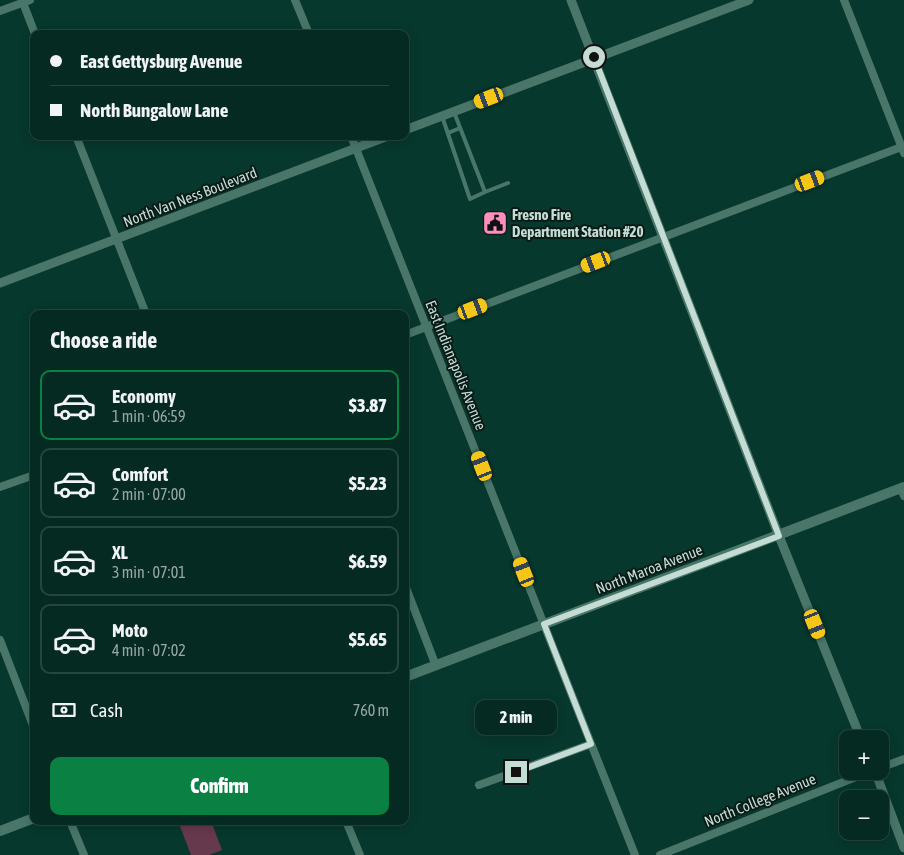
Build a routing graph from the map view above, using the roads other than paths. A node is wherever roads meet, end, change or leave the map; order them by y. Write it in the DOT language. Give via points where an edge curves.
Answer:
graph roads {
  1 [pos="295,0"];
  2 [pos="571,0"];
  3 [pos="749,0"];
  4 [pos="844,0"];
  5 [pos="25,1"];
  6 [pos="0,11"];
  7 [pos="34,30"];
  8 [pos="306,30"];
  9 [pos="594,57"];
  10 [pos="454,112"];
  11 [pos="442,116"];
  12 [pos="409,128"];
  13 [pos="460,128"];
  14 [pos="448,132"];
  15 [pos="78,140"];
  16 [pos="353,140"];
  17 [pos="378,140"];
  18 [pos="903,148"];
  19 [pos="356,149"];
  20 [pos="508,183"];
  21 [pos="485,192"];
  22 [pos="664,236"];
  23 [pos="117,240"];
  24 [pos="0,283"];
  25 [pos="144,310"];
  26 [pos="426,326"];
  27 [pos="409,332"];
  28 [pos="30,477"];
  29 [pos="0,488"];
  30 [pos="903,491"];
  31 [pos="779,536"];
  32 [pos="409,596"];
  33 [pos="544,624"];
  34 [pos="0,640"];
  35 [pos="436,666"];
  36 [pos="409,676"];
  37 [pos="30,718"];
  38 [pos="857,730"];
  39 [pos="591,744"];
  40 [pos="904,759"];
  41 [pos="889,765"];
  42 [pos="848,780"];
  43 [pos="878,780"];
  44 [pos="479,785"];
  45 [pos="30,820"];
  46 [pos="72,825"];
  47 [pos="348,825"];
  48 [pos="0,831"];
  49 [pos="904,848"];
  50 [pos="84,855"];
  51 [pos="360,855"];
  52 [pos="635,855"];
  53 [pos="660,855"];
  1 -- 8 [label="street"];
  2 -- 9 [label="street"];
  3 -- 9 [label="street"];
  4 -- 18 [label="street"];
  5 -- 6 [label="street"];
  5 -- 7 [label="street"];
  9 -- 10 [label="street"];
  9 -- 22 [label="street"];
  10 -- 11 [label="street"];
  10 -- 13 [label="lane"];
  11 -- 12 [label="street"];
  11 -- 14 [label="lane"];
  13 -- 14 [label="lane"];
  13 -- 21 [label="lane"];
  14 -- 21 [label="lane" via="470,198"];
  15 -- 23 [label="street"];
  16 -- 19 [label="street, East Indianapolis Avenue"];
  17 -- 19 [label="street, North Van Ness Boulevard"];
  18 -- 22 [label="street"];
  19 -- 23 [label="street, North Van Ness Boulevard"];
  19 -- 26 [label="street, East Indianapolis Avenue"];
  20 -- 21 [label="lane"];
  22 -- 26 [label="street"];
  22 -- 31 [label="street"];
  23 -- 24 [label="street, North Van Ness Boulevard"];
  23 -- 25 [label="street"];
  26 -- 27 [label="street"];
  26 -- 33 [label="street, East Indianapolis Avenue"];
  28 -- 29 [label="street"];
  30 -- 31 [label="main road, North Maroa Avenue"];
  31 -- 33 [label="main road, North Maroa Avenue"];
  31 -- 38 [label="street"];
  32 -- 35 [label="street"];
  33 -- 35 [label="main road, North Maroa Avenue"];
  33 -- 39 [label="street, East Indianapolis Avenue"];
  34 -- 37 [label="street"];
  35 -- 36 [label="main road, North Maroa Avenue"];
  39 -- 44 [label="street"];
  39 -- 52 [label="street, East Indianapolis Avenue"];
  40 -- 41 [label="street"];
  42 -- 53 [label="street, North College Avenue"];
  43 -- 49 [label="street"];
  45 -- 48 [label="main road"];
  46 -- 50 [label="street"];
  47 -- 51 [label="street"];
}
